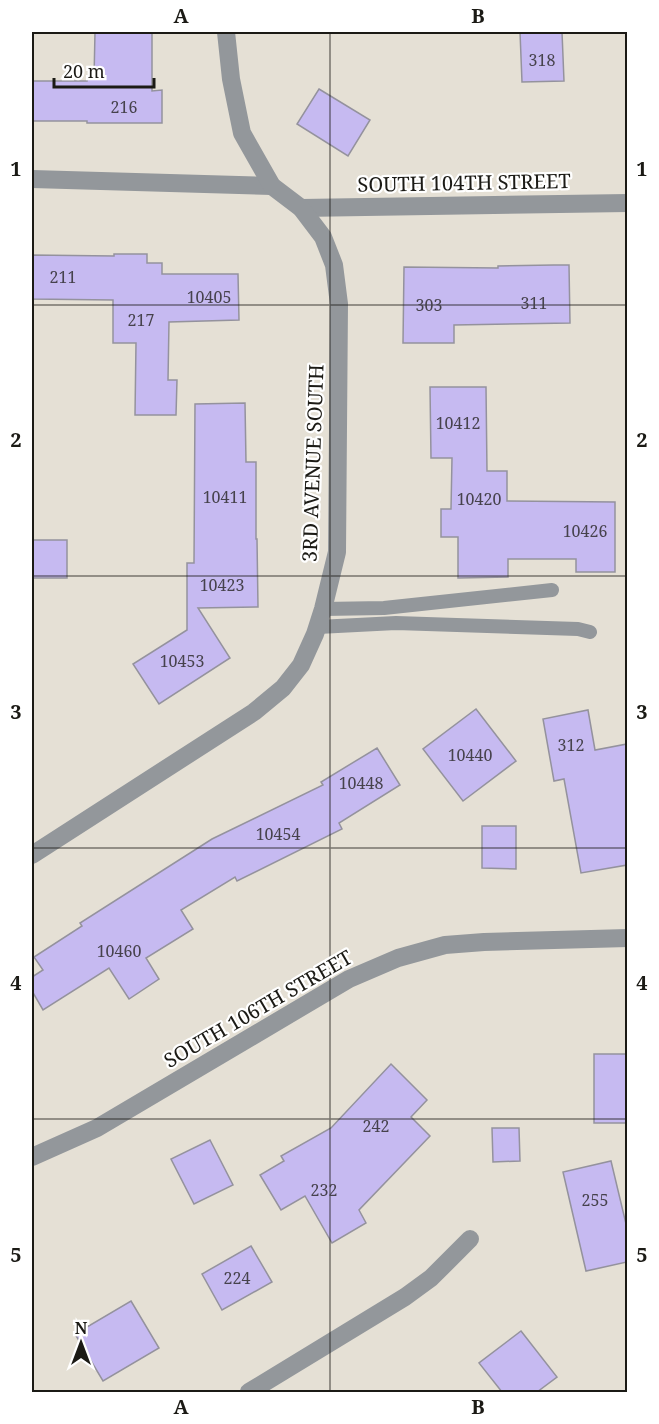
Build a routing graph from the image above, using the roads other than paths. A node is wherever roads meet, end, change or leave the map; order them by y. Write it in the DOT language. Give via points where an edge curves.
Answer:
graph roads {
  1 [pos="226,32"];
  2 [pos="32,179"];
  3 [pos="272,186"];
  4 [pos="627,203"];
  5 [pos="301,208"];
  6 [pos="552,590"];
  7 [pos="320,618"];
  8 [pos="590,632"];
  9 [pos="32,855"];
  10 [pos="627,938"];
  11 [pos="32,1157"];
  12 [pos="471,1239"];
  13 [pos="249,1392"];
  1 -- 3 [label="street, 3RD AVENUE SOUTH" via="242,134"];
  2 -- 3 [label="street"];
  3 -- 5 [label="street, 3RD AVENUE SOUTH"];
  4 -- 5 [label="street, SOUTH 104TH STREET"];
  5 -- 7 [label="street, 3RD AVENUE SOUTH" via="323,237 334,265 339,304 337,552"];
  6 -- 7 [label="lane"];
  7 -- 8 [label="lane"];
  7 -- 9 [label="street, 3RD AVENUE SOUTH" via="301,665 283,688 254,712"];
  10 -- 11 [label="street, SOUTH 106TH STREET" via="445,945 398,958 350,979 97,1128"];
  12 -- 13 [label="street" via="405,1297"];
}
